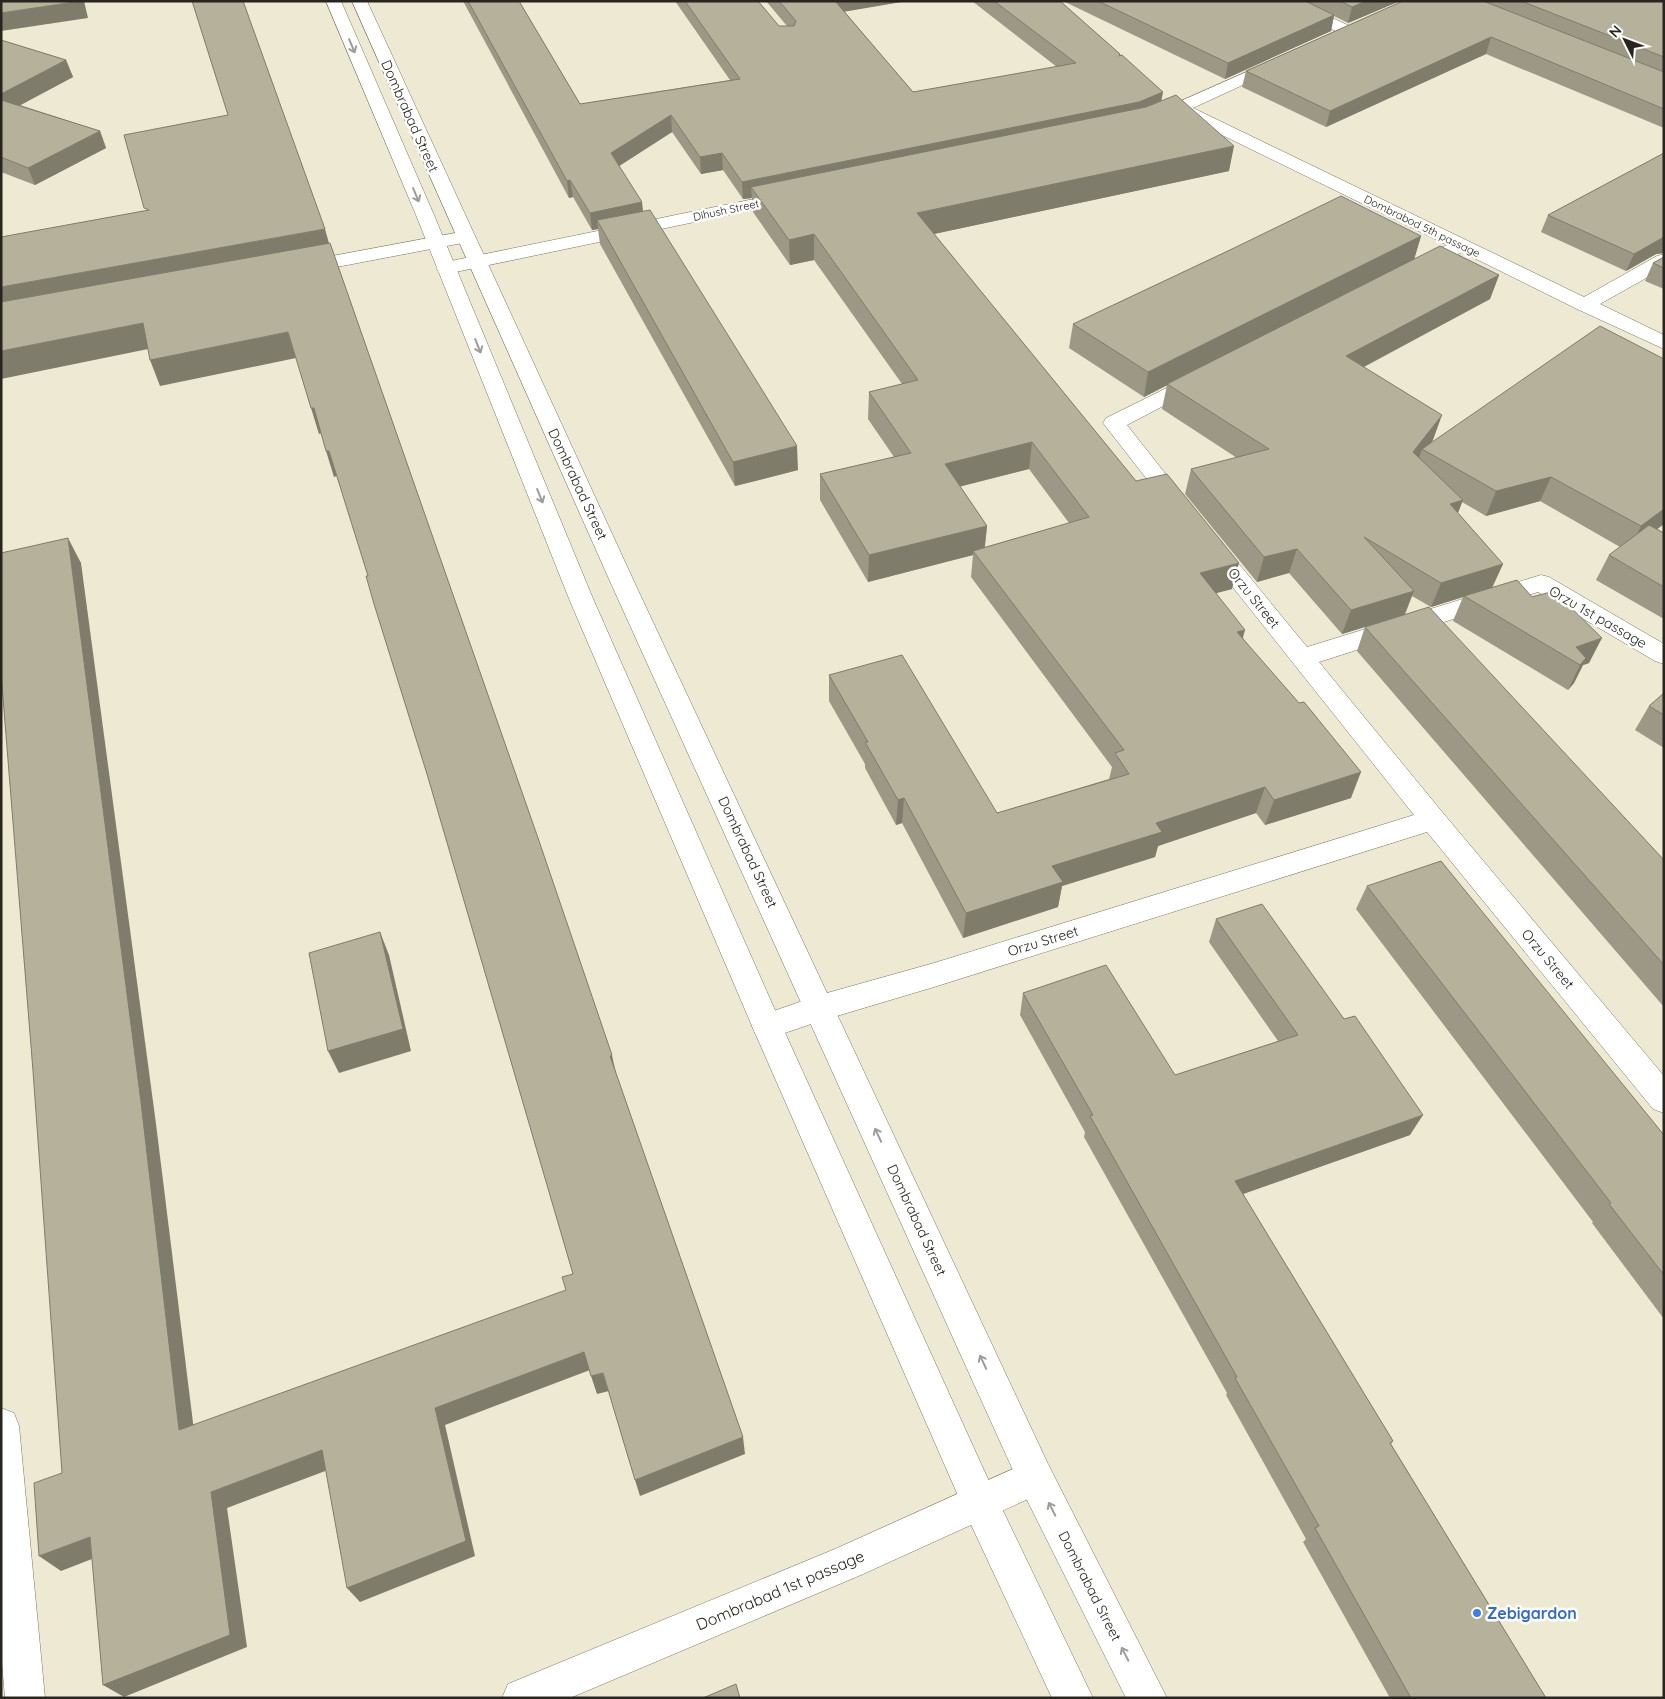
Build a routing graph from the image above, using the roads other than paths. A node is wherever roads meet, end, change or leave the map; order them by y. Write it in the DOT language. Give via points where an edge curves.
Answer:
graph roads {
  1 [pos="333,1"];
  2 [pos="359,1"];
  3 [pos="1283,1"];
  4 [pos="1366,23"];
  5 [pos="1348,31"];
  6 [pos="1330,39"];
  7 [pos="1295,55"];
  8 [pos="1180,108"];
  9 [pos="1132,127"];
  10 [pos="810,193"];
  11 [pos="436,242"];
  12 [pos="1461,245"];
  13 [pos="471,249"];
  14 [pos="1664,260"];
  15 [pos="446,268"];
  16 [pos="282,271"];
  17 [pos="1400,276"];
  18 [pos="1584,305"];
  19 [pos="1664,343"];
  20 [pos="1218,370"];
  21 [pos="1664,655"];
  22 [pos="1302,658"];
  23 [pos="1433,820"];
  24 [pos="820,1008"];
  25 [pos="767,1026"];
  26 [pos="1664,1099"];
  27 [pos="1,1426"];
  28 [pos="1036,1477"];
  29 [pos="980,1503"];
  30 [pos="25,1698"];
  31 [pos="522,1698"];
  32 [pos="1072,1698"];
  33 [pos="1147,1698"];
  1 -- 11 [label="street, Dombrabad Street, one-way"];
  2 -- 13 [label="street, Dombrabad Street"];
  3 -- 5 [label="street"];
  4 -- 5 [label="street"];
  5 -- 6 [label="street"];
  7 -- 8 [label="street"];
  8 -- 9 [label="street"];
  8 -- 12 [label="street, Dombrabod 5th passage"];
  10 -- 13 [label="street, Dihush Street"];
  11 -- 13 [label="street"];
  11 -- 15 [label="street, Dombrabad Street"];
  11 -- 16 [label="street"];
  12 -- 17 [label="street"];
  12 -- 18 [label="street, Dombrabod 5th passage"];
  13 -- 15 [label="street, Dihush Street"];
  13 -- 24 [label="street, Dombrabad Street"];
  14 -- 18 [label="street"];
  15 -- 25 [label="street, Dombrabad Street, one-way" via="582,601"];
  18 -- 19 [label="street, Dombrabod 5th passage"];
  20 -- 22 [label="street, Orzu Street" via="1114,423"];
  21 -- 22 [label="street, Orzu 1st passage" via="1540,583"];
  22 -- 23 [label="street, Orzu Street"];
  23 -- 24 [label="street, Orzu Street"];
  23 -- 26 [label="street, Orzu Street"];
  24 -- 25 [label="street, Orzu Street"];
  28 -- 24 [label="street, Dombrabad Street, one-way"];
  25 -- 29 [label="street, Dombrabad Street"];
  27 -- 30 [label="street"];
  28 -- 29 [label="street, Dombrabad 1st passage"];
  33 -- 28 [label="street, Dombrabad Street, one-way"];
  29 -- 31 [label="street, Dombrabad 1st passage" via="848,1562"];
  29 -- 32 [label="street, Dombrabad Street"];
}
